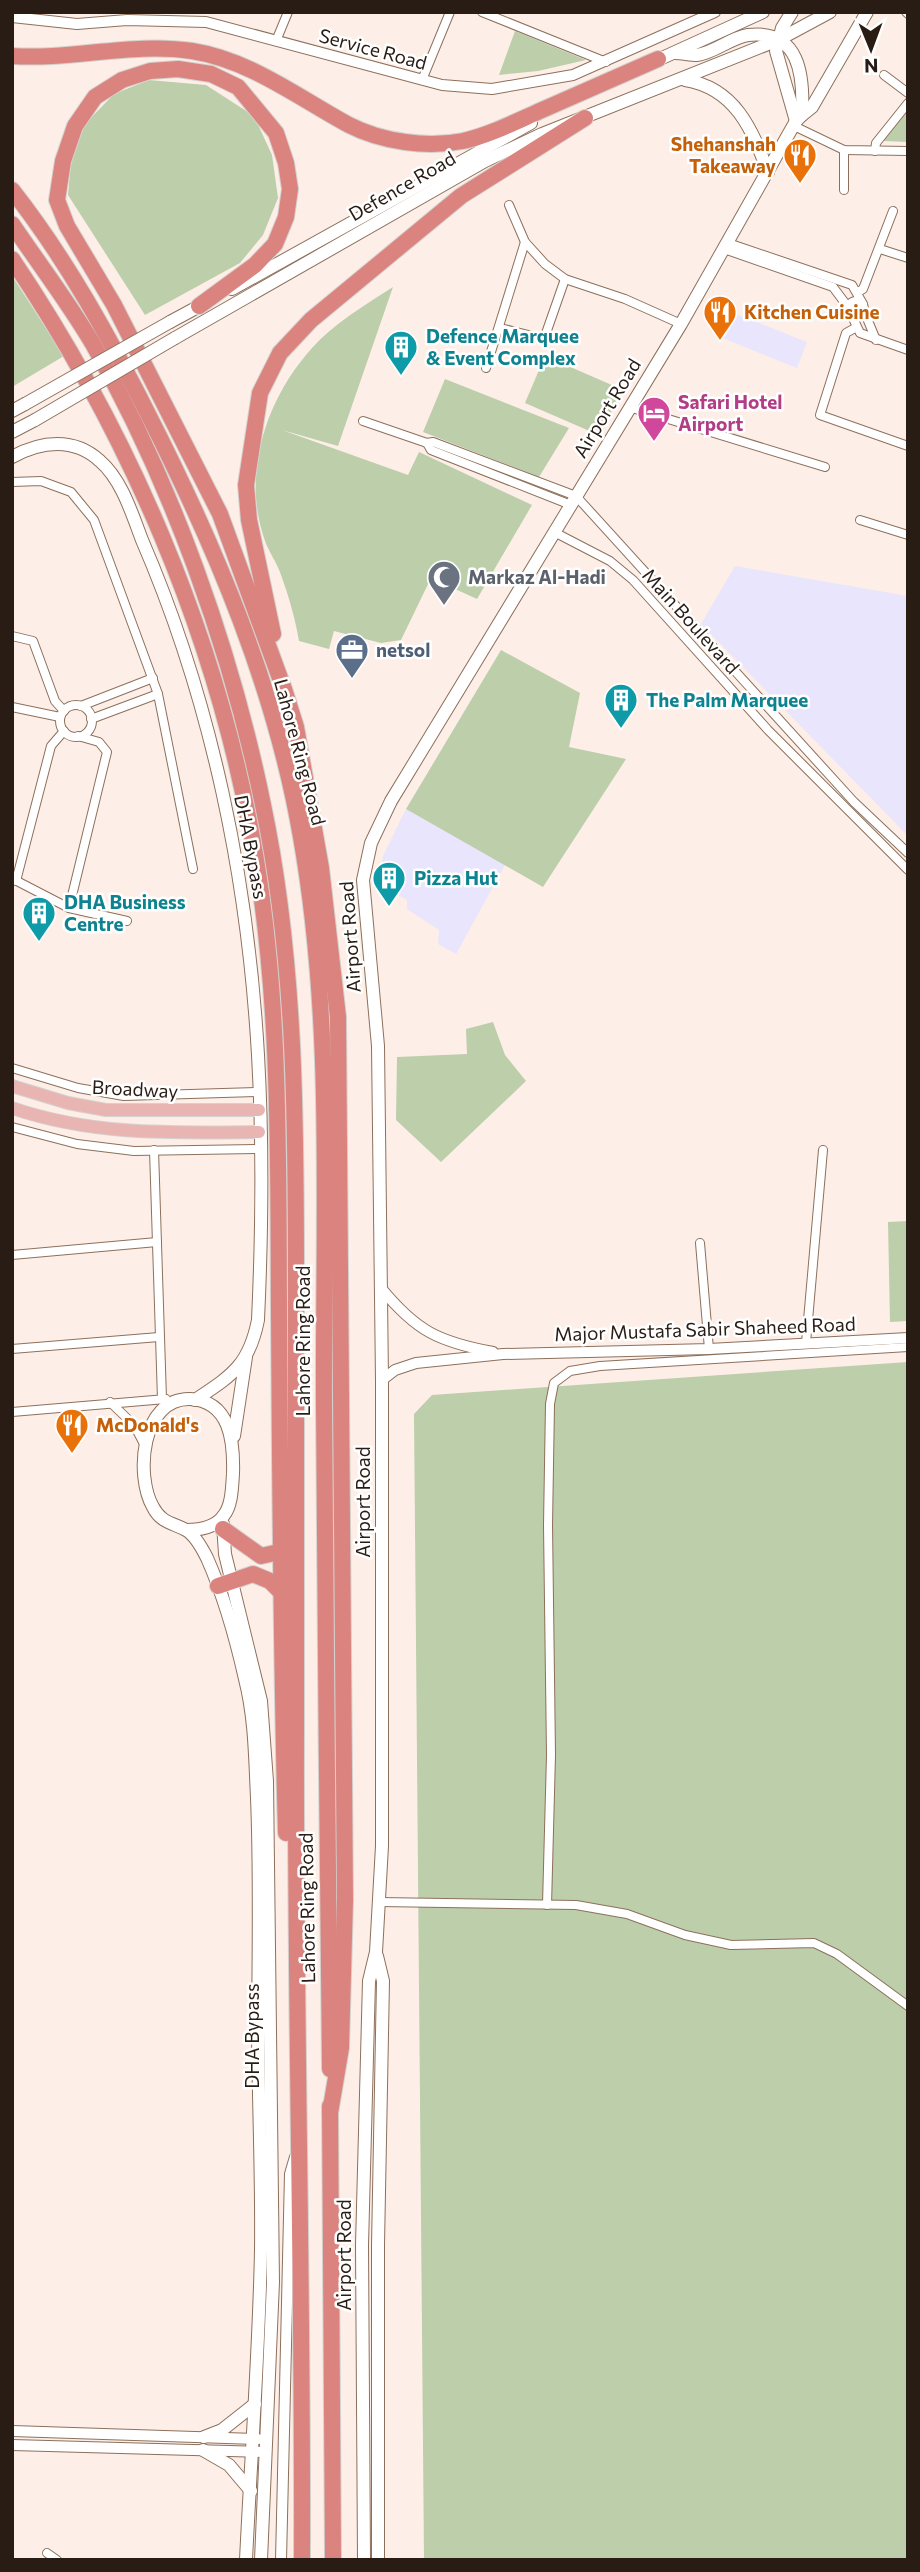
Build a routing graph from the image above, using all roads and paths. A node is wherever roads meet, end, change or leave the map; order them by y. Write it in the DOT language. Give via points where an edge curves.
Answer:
graph roads {
  1 [pos="288,12"];
  2 [pos="450,12"];
  3 [pos="482,12"];
  4 [pos="715,12"];
  5 [pos="763,12"];
  6 [pos="792,12"];
  7 [pos="830,12"];
  8 [pos="867,12"];
  9 [pos="12,17"];
  10 [pos="778,40"];
  11 [pos="276,41"];
  12 [pos="675,53"];
  13 [pos="12,56"];
  14 [pos="658,59"];
  15 [pos="606,62"];
  16 [pos="884,75"];
  17 [pos="422,80"];
  18 [pos="684,80"];
  19 [pos="908,93"];
  20 [pos="908,103"];
  21 [pos="585,118"];
  22 [pos="798,121"];
  23 [pos="844,150"];
  24 [pos="875,151"];
  25 [pos="908,151"];
  26 [pos="768,173"];
  27 [pos="12,190"];
  28 [pos="844,190"];
  29 [pos="509,205"];
  30 [pos="893,211"];
  31 [pos="12,224"];
  32 [pos="525,242"];
  33 [pos="726,246"];
  34 [pos="880,249"];
  35 [pos="908,258"];
  36 [pos="12,259"];
  37 [pos="565,279"];
  38 [pos="858,292"];
  39 [pos="200,306"];
  40 [pos="864,308"];
  41 [pos="849,311"];
  42 [pos="681,324"];
  43 [pos="500,328"];
  44 [pos="855,328"];
  45 [pos="876,340"];
  46 [pos="908,350"];
  47 [pos="486,368"];
  48 [pos="629,407"];
  49 [pos="12,411"];
  50 [pos="363,421"];
  51 [pos="12,432"];
  52 [pos="908,446"];
  53 [pos="12,457"];
  54 [pos="825,467"];
  55 [pos="12,482"];
  56 [pos="573,500"];
  57 [pos="860,520"];
  58 [pos="554,532"];
  59 [pos="908,534"];
  60 [pos="12,636"];
  61 [pos="153,678"];
  62 [pos="284,689"];
  63 [pos="158,694"];
  64 [pos="81,706"];
  65 [pos="12,707"];
  66 [pos="62,714"];
  67 [pos="91,719"];
  68 [pos="64,731"];
  69 [pos="78,736"];
  70 [pos="908,853"];
  71 [pos="194,869"];
  72 [pos="908,870"];
  73 [pos="14,880"];
  74 [pos="69,908"];
  75 [pos="127,921"];
  76 [pos="12,1068"];
  77 [pos="12,1086"];
  78 [pos="258,1092"];
  79 [pos="12,1108"];
  80 [pos="259,1110"];
  81 [pos="12,1127"];
  82 [pos="259,1132"];
  83 [pos="259,1149"];
  84 [pos="154,1150"];
  85 [pos="823,1150"];
  86 [pos="157,1242"];
  87 [pos="700,1243"];
  88 [pos="12,1255"];
  89 [pos="381,1288"];
  90 [pos="159,1337"];
  91 [pos="908,1338"];
  92 [pos="806,1343"];
  93 [pos="908,1346"];
  94 [pos="12,1349"];
  95 [pos="709,1349"];
  96 [pos="503,1354"];
  97 [pos="246,1357"];
  98 [pos="382,1380"];
  99 [pos="162,1399"];
  100 [pos="195,1400"];
  101 [pos="176,1401"];
  102 [pos="110,1402"];
  103 [pos="12,1412"];
  104 [pos="233,1440"];
  105 [pos="146,1449"];
  106 [pos="223,1522"];
  107 [pos="186,1530"];
  108 [pos="279,1552"];
  109 [pos="224,1584"];
  110 [pos="279,1590"];
  111 [pos="379,1902"];
  112 [pos="296,1904"];
  113 [pos="547,1905"];
  114 [pos="376,1952"];
  115 [pos="908,2006"];
  116 [pos="330,2113"];
  117 [pos="297,2147"];
  118 [pos="256,2404"];
  119 [pos="363,2429"];
  120 [pos="377,2429"];
  121 [pos="12,2431"];
  122 [pos="204,2437"];
  123 [pos="12,2445"];
  124 [pos="260,2445"];
  125 [pos="203,2450"];
  126 [pos="251,2491"];
  127 [pos="47,2553"];
  128 [pos="57,2560"];
  129 [pos="246,2560"];
  130 [pos="261,2560"];
  131 [pos="281,2560"];
  132 [pos="302,2560"];
  133 [pos="333,2560"];
  134 [pos="365,2560"];
  135 [pos="378,2560"];
  1 -- 11 [label="street"];
  2 -- 17 [label="street"];
  3 -- 15 [label="street"];
  4 -- 15 [label="street, Service Road"];
  5 -- 12 [label="main road"];
  6 -- 10 [label="main road"];
  7 -- 10 [label="main road, Defence Road"];
  8 -- 22 [label="main road, Airport Road" via="812,107"];
  9 -- 11 [label="street, Service Road" via="76,24 206,22"];
  10 -- 12 [label="main road" via="746,35 698,55"];
  10 -- 18 [label="main road, Defence Road"];
  10 -- 22 [label="main road" via="790,46 795,58 802,93"];
  11 -- 17 [label="street, Service Road"];
  12 -- 14 [label="main road, Defence Road"];
  13 -- 14 [label="highway" via="192,51 229,61 386,139 446,143 506,126"];
  14 -- 39 [label="main road, Defence Road" via="482,148"];
  15 -- 17 [label="street, Service Road" via="573,75 492,89"];
  16 -- 19 [label="street"];
  18 -- 21 [label="main road, Defence Road"];
  18 -- 26 [label="main road" via="708,85 735,104"];
  20 -- 24 [label="street" via="876,143"];
  21 -- 51 [label="main road, Defence Road, bridge" via="485,161"];
  21 -- 62 [label="highway" via="461,196 311,320 280,353 260,393 246,485"];
  22 -- 23 [label="street"];
  22 -- 26 [label="main road, Airport Road"];
  23 -- 24 [label="street"];
  23 -- 28 [label="street"];
  24 -- 25 [label="street"];
  26 -- 33 [label="main road, Airport Road"];
  27 -- 116 [label="highway, Lahore Ring Road" via="98,314 180,476 218,562 258,672 302,838 324,1084"];
  29 -- 32 [label="street"];
  30 -- 34 [label="street"];
  31 -- 112 [label="highway, Lahore Ring Road" via="92,343 200,578 263,806 285,949 292,1041"];
  32 -- 37 [label="street"];
  32 -- 43 [label="street"];
  33 -- 38 [label="street" via="852,285"];
  33 -- 41 [label="street" via="833,287"];
  33 -- 42 [label="main road, Airport Road"];
  34 -- 35 [label="street"];
  34 -- 38 [label="street"];
  36 -- 108 [label="highway" via="58,328 159,527 211,674 252,839 266,945 278,1155"];
  37 -- 42 [label="street"];
  37 -- 43 [label="street" via="544,339"];
  38 -- 40 [label="street"];
  39 -- 49 [label="main road, Defence Road, bridge"];
  39 -- 62 [label="highway" via="275,244 286,217 290,189 286,163 276,133 238,87 211,74 150,71 122,80 95,97 75,126 57,200 66,226 114,305 220,514"];
  40 -- 41 [label="street" via="858,317"];
  40 -- 41 [label="street" via="855,301"];
  40 -- 45 [label="street"];
  41 -- 44 [label="street"];
  42 -- 48 [label="main road, Airport Road"];
  43 -- 47 [label="street"];
  44 -- 45 [label="street"];
  44 -- 52 [label="street" via="846,333 820,415"];
  45 -- 46 [label="street"];
  48 -- 54 [label="street"];
  48 -- 56 [label="main road, Airport Road"];
  50 -- 56 [label="street"];
  53 -- 78 [label="main road, DHA Bypass" via="52,443 78,447 100,460 115,480 161,584 185,654 228,822 246,930"];
  55 -- 61 [label="street" via="53,485 71,492 87,508"];
  56 -- 58 [label="main road, Airport Road"];
  56 -- 70 [label="street, Main Boulevard" via="854,802"];
  57 -- 59 [label="street"];
  58 -- 72 [label="street, Main Boulevard" via="610,561 633,580 768,730"];
  58 -- 89 [label="main road, Airport Road" via="391,801 366,860 363,895 378,1046"];
  60 -- 66 [label="street" via="33,641"];
  61 -- 63 [label="street"];
  61 -- 64 [label="street"];
  62 -- 116 [label="highway" via="296,727 321,868 340,1057 345,1900 341,2048"];
  63 -- 67 [label="street"];
  63 -- 71 [label="street"];
  64 -- 66 [label="street"];
  64 -- 67 [label="street"];
  65 -- 66 [label="street"];
  66 -- 68 [label="street"];
  67 -- 69 [label="street" via="85,733"];
  68 -- 69 [label="street"];
  68 -- 73 [label="street" via="51,746"];
  69 -- 74 [label="street" via="99,742 107,752"];
  73 -- 74 [label="street"];
  74 -- 75 [label="street"];
  76 -- 78 [label="street" via="124,1096"];
  77 -- 80 [label="main road, Broadway" via="114,1111"];
  78 -- 80 [label="main road, DHA Bypass"];
  79 -- 82 [label="main road" via="52,1121 115,1132"];
  80 -- 82 [label="main road, DHA Bypass"];
  81 -- 84 [label="street" via="77,1144"];
  82 -- 83 [label="main road, DHA Bypass"];
  83 -- 84 [label="street"];
  83 -- 97 [label="main road, DHA Bypass" via="258,1320"];
  84 -- 86 [label="street"];
  85 -- 92 [label="street"];
  86 -- 88 [label="street"];
  86 -- 90 [label="street"];
  87 -- 95 [label="street"];
  89 -- 96 [label="street" via="403,1315 434,1337"];
  89 -- 98 [label="main road, Airport Road"];
  90 -- 94 [label="street"];
  90 -- 99 [label="street"];
  91 -- 92 [label="street, Major Mustafa Sabir Shaheed Road"];
  92 -- 95 [label="street, Major Mustafa Sabir Shaheed Road"];
  93 -- 113 [label="street" via="600,1366 570,1371 554,1383 548,1537 551,1755"];
  95 -- 96 [label="street, Major Mustafa Sabir Shaheed Road"];
  96 -- 98 [label="street" via="416,1363"];
  97 -- 100 [label="main road" via="230,1377"];
  97 -- 104 [label="main road, DHA Bypass"];
  98 -- 111 [label="main road, Airport Road" via="383,1846"];
  99 -- 101 [label="street"];
  99 -- 102 [label="street"];
  100 -- 101 [label="main road"];
  100 -- 104 [label="main road" via="221,1414"];
  101 -- 105 [label="main road" via="152,1421"];
  102 -- 103 [label="street"];
  102 -- 105 [label="street" via="134,1425"];
  104 -- 106 [label="main road" via="232,1483"];
  105 -- 107 [label="main road" via="147,1487 153,1507 171,1525"];
  106 -- 107 [label="main road"];
  106 -- 108 [label="highway" via="261,1556"];
  106 -- 109 [label="main road, DHA Bypass"];
  107 -- 109 [label="main road"];
  108 -- 110 [label="highway"];
  109 -- 110 [label="highway" via="253,1574"];
  109 -- 118 [label="main road" via="250,1700 256,1775 261,2246"];
  109 -- 124 [label="main road, DHA Bypass" via="261,1701 267,1781 273,2258"];
  110 -- 112 [label="highway" via="287,1875"];
  111 -- 113 [label="street"];
  111 -- 114 [label="main road, Airport Road"];
  112 -- 117 [label="highway, Lahore Ring Road"];
  113 -- 115 [label="street" via="627,1914 685,1935 731,1945 814,1943 837,1954"];
  114 -- 119 [label="main road, Airport Road" via="369,1981"];
  114 -- 120 [label="main road, Airport Road" via="383,1981"];
  116 -- 133 [label="highway, Lahore Ring Road"];
  117 -- 131 [label="street" via="290,2174"];
  117 -- 132 [label="highway, Lahore Ring Road"];
  118 -- 122 [label="main road" via="222,2430"];
  118 -- 124 [label="main road"];
  119 -- 120 [label="main road"];
  119 -- 134 [label="main road, Airport Road"];
  120 -- 135 [label="main road, Airport Road"];
  121 -- 122 [label="street"];
  122 -- 124 [label="street"];
  123 -- 125 [label="street"];
  124 -- 125 [label="street"];
  124 -- 126 [label="main road"];
  124 -- 130 [label="main road, DHA Bypass"];
  125 -- 126 [label="main road" via="229,2465"];
  126 -- 129 [label="main road"];
  127 -- 128 [label="street"];
}
